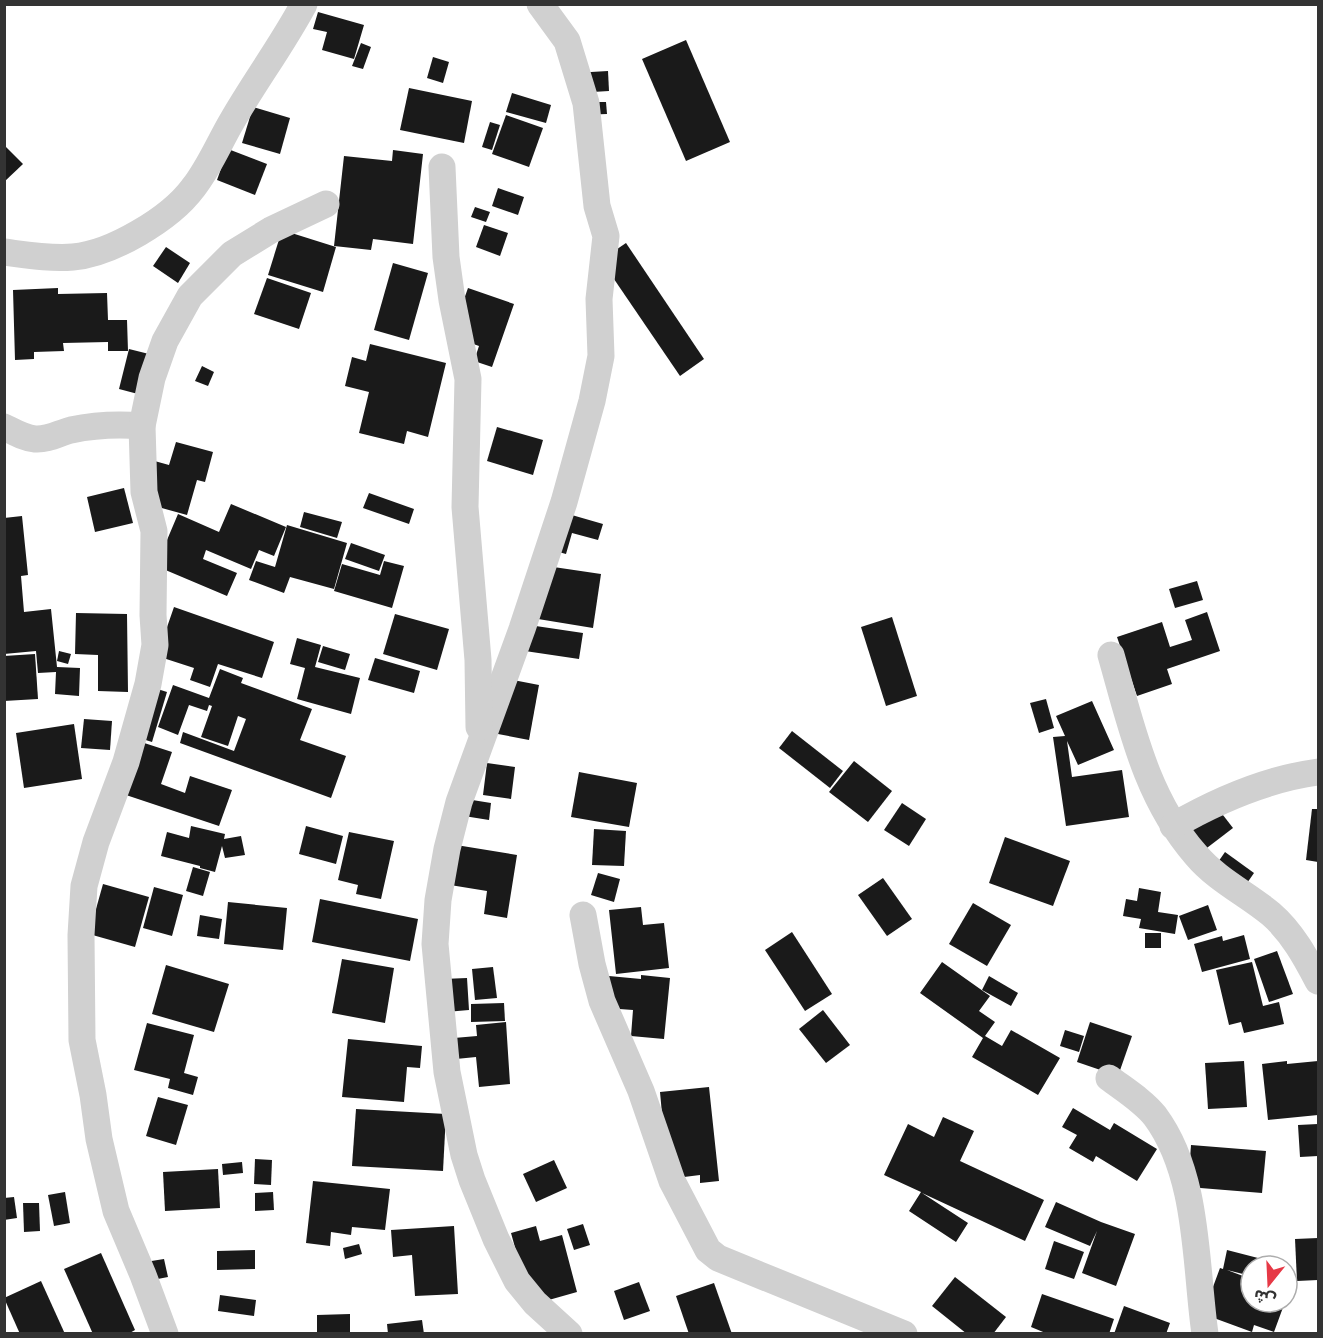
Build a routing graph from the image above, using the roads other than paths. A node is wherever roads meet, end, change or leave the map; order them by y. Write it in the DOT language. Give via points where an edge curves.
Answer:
graph roads {
  1 [pos="304,4"];
  2 [pos="540,4"];
  3 [pos="442,167"];
  4 [pos="326,204"];
  5 [pos="4,252"];
  6 [pos="142,426"];
  7 [pos="4,427"];
  8 [pos="1111,655"];
  9 [pos="479,746"];
  10 [pos="1318,772"];
  11 [pos="1173,825"];
  12 [pos="583,915"];
  13 [pos="1318,981"];
  14 [pos="1109,1078"];
  15 [pos="165,1334"];
  16 [pos="569,1334"];
  17 [pos="904,1334"];
  18 [pos="1205,1334"];
  1 -- 5 [label="street" via="205,172 182,201 130,238 84,255 59,258"];
  2 -- 9 [label="street" via="567,41 586,103 597,206 606,236 599,299 601,356 564,502"];
  3 -- 9 [label="street" via="447,268 468,379 465,507 478,660"];
  4 -- 6 [label="street" via="232,254 190,296 165,341"];
  6 -- 7 [label="street" via="91,426 42,439 32,439"];
  6 -- 15 [label="street" via="144,492 154,531 155,645 126,762 84,886 82,1040 116,1210"];
  8 -- 11 [label="street" via="1142,764"];
  9 -- 16 [label="street" via="447,849 436,925 447,1072 464,1155 496,1239 526,1293"];
  10 -- 11 [label="street" via="1239,793"];
  11 -- 13 [label="street" via="1212,871 1273,916 1301,950"];
  12 -- 17 [label="street" via="602,1001 641,1091 672,1181 711,1253"];
  14 -- 18 [label="street" via="1155,1116 1172,1144 1187,1191"];
}
